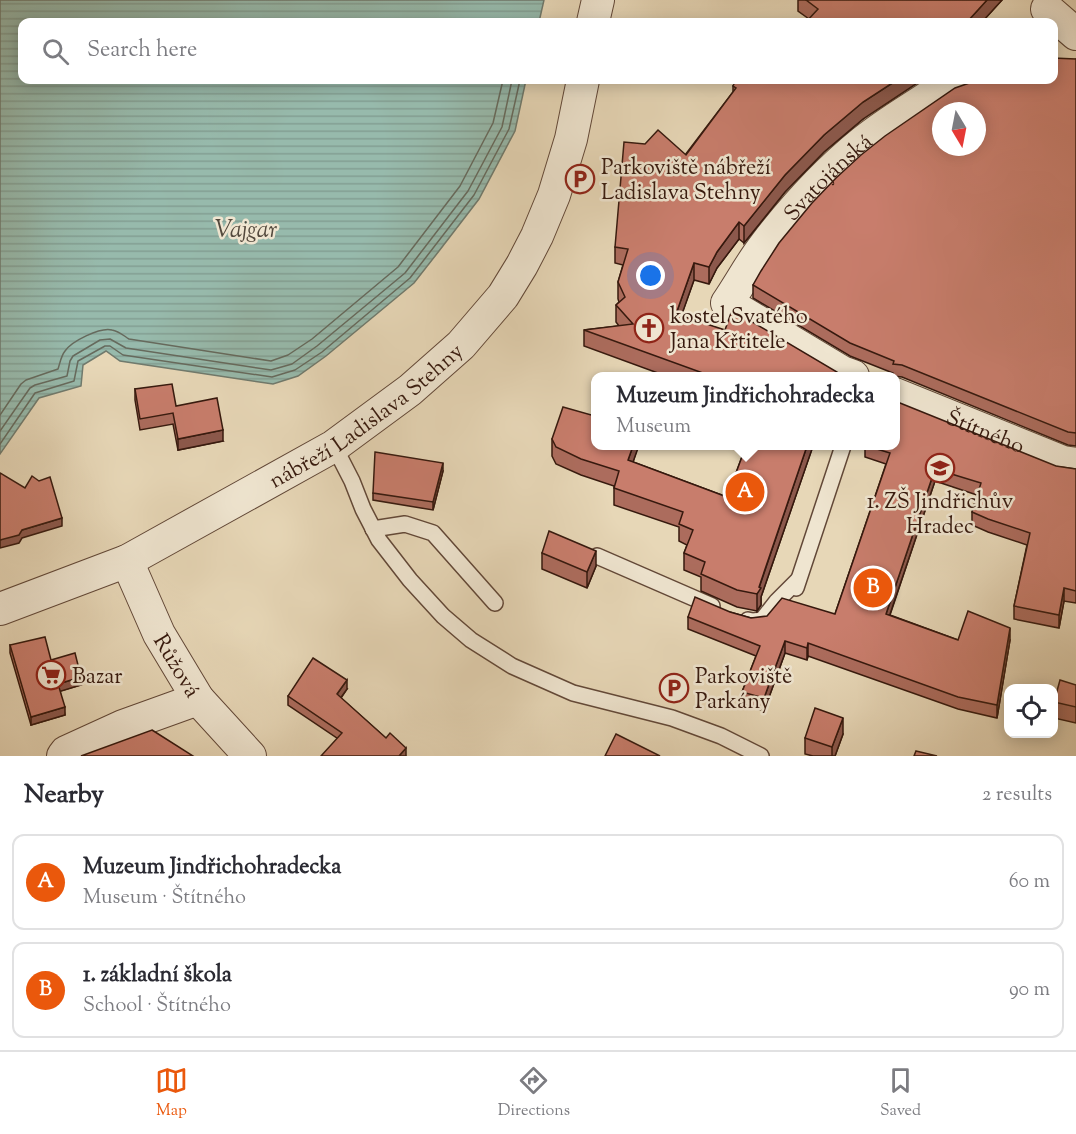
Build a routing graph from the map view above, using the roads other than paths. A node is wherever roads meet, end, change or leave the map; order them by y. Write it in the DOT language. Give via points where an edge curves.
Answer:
graph roads {
  1 [pos="598,0"];
  2 [pos="594,18"];
  3 [pos="1058,21"];
  4 [pos="1076,34"];
  5 [pos="582,84"];
  6 [pos="946,84"];
  7 [pos="842,372"];
  8 [pos="900,396"];
  9 [pos="334,446"];
  10 [pos="842,450"];
  11 [pos="1076,464"];
  12 [pos="373,529"];
  13 [pos="597,556"];
  14 [pos="127,561"];
  15 [pos="798,580"];
  16 [pos="791,602"];
  17 [pos="495,603"];
  18 [pos="0,609"];
  19 [pos="198,699"];
  20 [pos="59,755"];
  21 [pos="250,756"];
  22 [pos="760,756"];
  1 -- 2 [label="street"];
  3 -- 4 [label="street"];
  5 -- 9 [label="street, nábřeží Ladislava Stehny" via="554,195 537,236 503,296 461,345 410,390"];
  6 -- 7 [label="street, Svatojánská" via="862,142 812,189 764,246 727,303"];
  8 -- 11 [label="street, Štítného"];
  9 -- 12 [label="lane"];
  9 -- 14 [label="street, nábřeží Ladislava Stehny"];
  10 -- 15 [label="lane"];
  12 -- 17 [label="lane" via="405,524 433,533"];
  12 -- 22 [label="lane" via="410,580 443,616 471,640 512,666 573,693 672,717"];
  13 -- 15 [label="lane" via="753,621 762,620"];
  14 -- 18 [label="street, nábřeží Ladislava Stehny"];
  14 -- 19 [label="street, Růžová" via="159,634"];
  15 -- 16 [label="lane"];
  19 -- 20 [label="street"];
  19 -- 21 [label="street, Růžová"];
}
